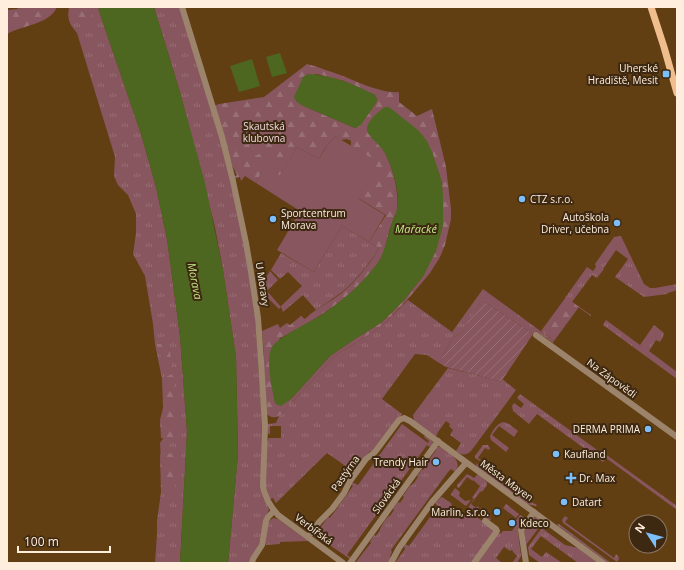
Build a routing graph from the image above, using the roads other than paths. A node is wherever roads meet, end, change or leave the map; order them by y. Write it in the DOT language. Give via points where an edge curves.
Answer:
graph roads {
  1 [pos="182,7"];
  2 [pos="651,7"];
  3 [pos="677,93"];
  4 [pos="536,335"];
  5 [pos="399,420"];
  6 [pos="677,437"];
  7 [pos="438,441"];
  8 [pos="466,463"];
  9 [pos="274,511"];
  10 [pos="534,512"];
  11 [pos="485,521"];
  12 [pos="308,537"];
  13 [pos="252,563"];
  14 [pos="343,563"];
  15 [pos="350,563"];
  16 [pos="391,563"];
  17 [pos="474,563"];
  18 [pos="526,563"];
  19 [pos="603,563"];
  1 -- 9 [label="street, U Moravy" via="222,137 246,243 257,312 261,361 263,486"];
  2 -- 3 [label="main road"];
  4 -- 6 [label="street, Na Zápovědi"];
  5 -- 7 [label="street, Města Mayen" via="408,419"];
  5 -- 12 [label="street, Pastýrna" via="375,452 366,459 336,504"];
  7 -- 8 [label="street, Města Mayen"];
  7 -- 15 [label="street, Slovácká"];
  8 -- 10 [label="street, Města Mayen"];
  8 -- 16 [label="street" via="432,502"];
  9 -- 12 [label="street, Verbířská"];
  9 -- 13 [label="street" via="266,521 262,545"];
  10 -- 18 [label="street" via="521,530"];
  10 -- 19 [label="street, Města Mayen"];
  11 -- 17 [label="street" via="497,531"];
  12 -- 14 [label="street, Verbířská"];
}
